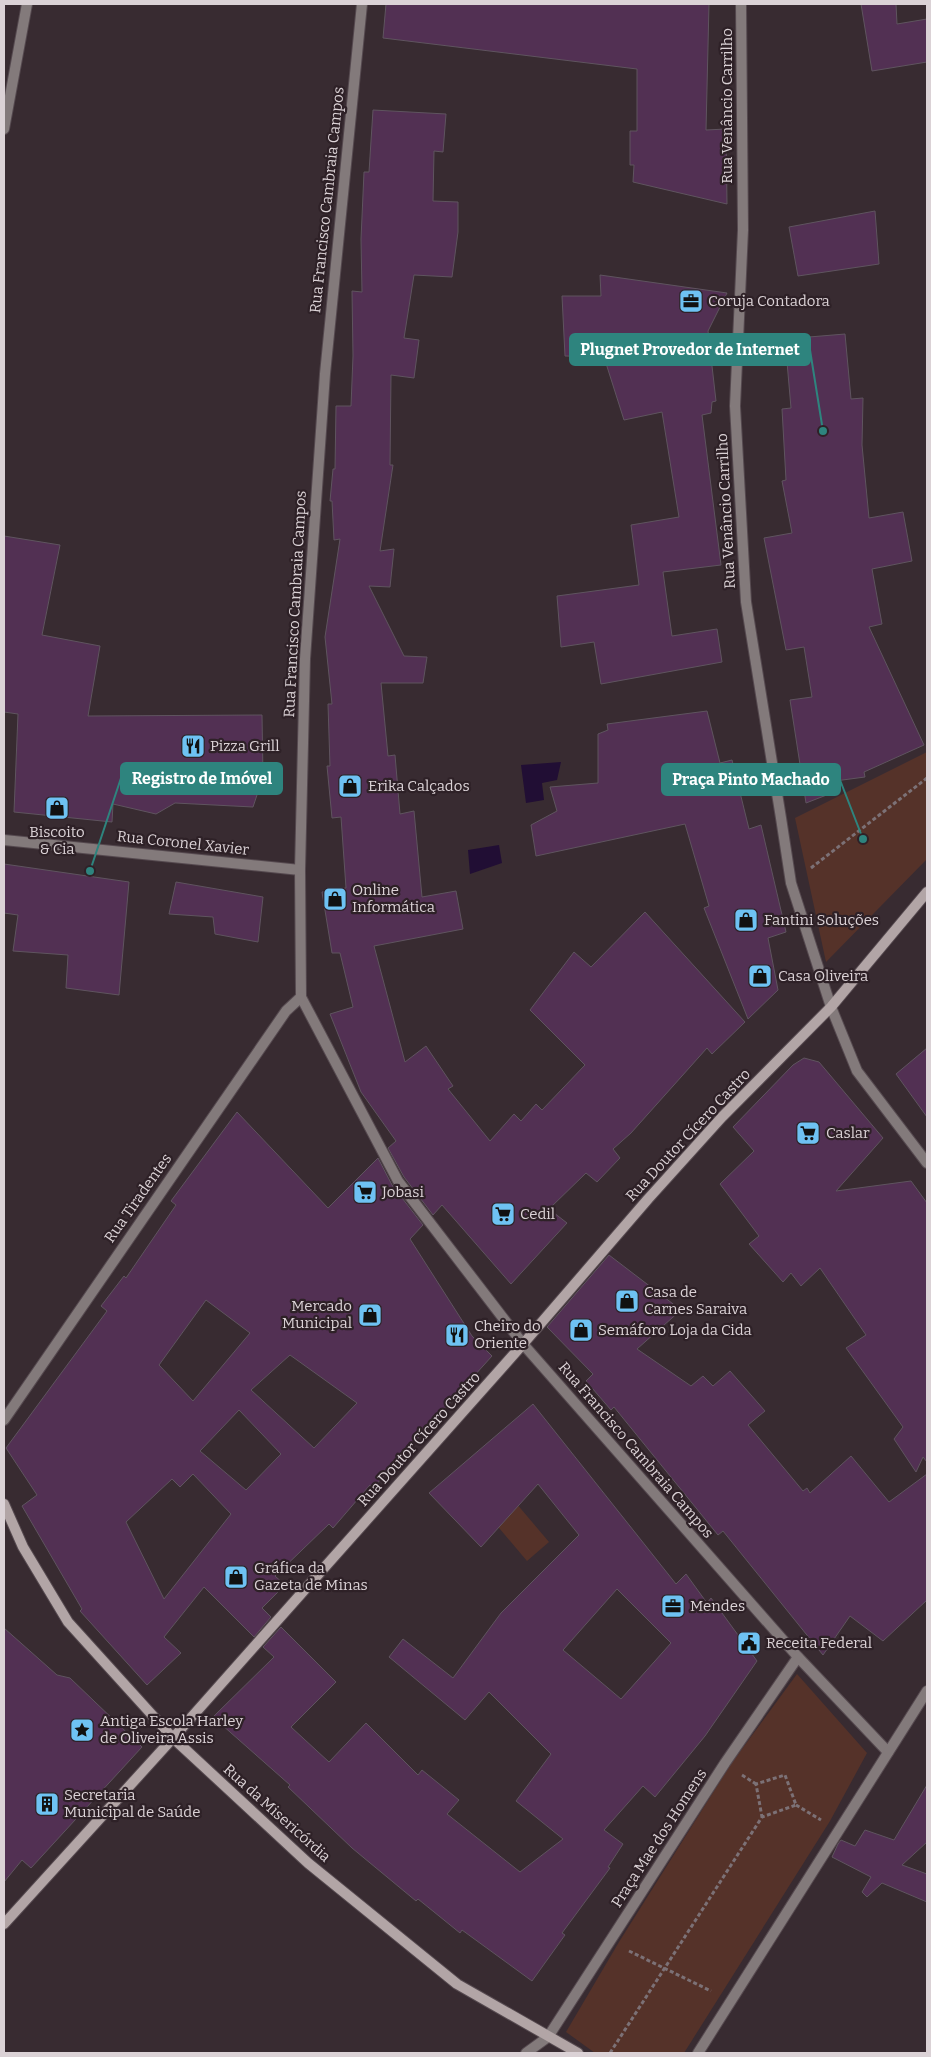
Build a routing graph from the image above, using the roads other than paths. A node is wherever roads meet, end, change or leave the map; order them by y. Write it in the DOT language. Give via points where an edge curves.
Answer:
graph roads {
  1 [pos="27,4"];
  2 [pos="362,4"];
  3 [pos="741,4"];
  4 [pos="4,128"];
  5 [pos="4,840"];
  6 [pos="300,870"];
  7 [pos="927,892"];
  8 [pos="301,997"];
  9 [pos="832,1008"];
  10 [pos="927,1163"];
  11 [pos="523,1344"];
  12 [pos="4,1420"];
  13 [pos="4,1504"];
  14 [pos="798,1657"];
  15 [pos="927,1691"];
  16 [pos="173,1738"];
  17 [pos="888,1752"];
  18 [pos="4,1924"];
  19 [pos="548,2037"];
  20 [pos="526,2053"];
  21 [pos="578,2053"];
  22 [pos="698,2053"];
  1 -- 4 [label="street"];
  2 -- 6 [label="street, Rua Francisco Cambraia Campos" via="325,374 305,659"];
  3 -- 9 [label="street, Rua Venâncio Carrilho" via="743,230 736,425 746,602 791,883"];
  5 -- 6 [label="street, Rua Coronel Xavier"];
  6 -- 8 [label="street, Rua Francisco Cambraia Campos"];
  7 -- 9 [label="street, Rua Doutor Cícero Castro"];
  8 -- 11 [label="street, Rua Francisco Cambraia Campos" via="398,1181"];
  8 -- 12 [label="street, Rua Tiradentes" via="286,1010"];
  9 -- 10 [label="street, Rua Venâncio Carrilho" via="857,1071"];
  9 -- 11 [label="street, Rua Doutor Cícero Castro" via="722,1117"];
  11 -- 14 [label="street, Rua Francisco Cambraia Campos"];
  11 -- 16 [label="street, Rua Doutor Cícero Castro"];
  13 -- 16 [label="street, Rua da Misericórdia" via="23,1547 68,1622"];
  14 -- 17 [label="street, Rua Francisco Cambraia Campos"];
  14 -- 19 [label="street, Praça Mae dos Homens" via="725,1763"];
  15 -- 17 [label="street"];
  16 -- 18 [label="street, Rua Doutor Cícero Castro"];
  16 -- 19 [label="street, Rua da Misericórdia" via="308,1863 390,1932 457,1984"];
  17 -- 22 [label="street"];
  19 -- 20 [label="street"];
  19 -- 21 [label="street, Rua da Misericórdia"];
}
